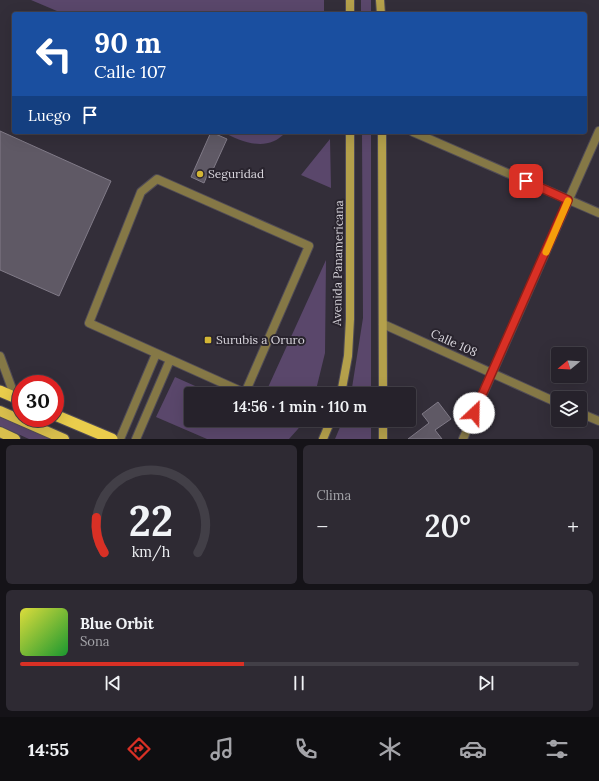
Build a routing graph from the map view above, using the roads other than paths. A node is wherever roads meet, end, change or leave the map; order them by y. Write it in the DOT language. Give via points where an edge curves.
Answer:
graph roads {
  1 [pos="350,0"];
  2 [pos="380,0"];
  3 [pos="350,12"];
  4 [pos="381,12"];
  5 [pos="599,131"];
  6 [pos="350,134"];
  7 [pos="382,134"];
  8 [pos="418,134"];
  9 [pos="568,200"];
  10 [pos="599,213"];
  11 [pos="383,324"];
  12 [pos="156,354"];
  13 [pos="0,356"];
  14 [pos="170,360"];
  15 [pos="492,373"];
  16 [pos="12,385"];
  17 [pos="342,387"];
  18 [pos="383,387"];
  19 [pos="0,391"];
  20 [pos="12,396"];
  21 [pos="551,400"];
  22 [pos="0,411"];
  23 [pos="587,415"];
  24 [pos="64,418"];
  25 [pos="599,421"];
  26 [pos="329,427"];
  27 [pos="383,427"];
  28 [pos="0,432"];
  29 [pos="15,439"];
  30 [pos="64,439"];
  31 [pos="112,439"];
  32 [pos="120,439"];
  33 [pos="136,439"];
  34 [pos="323,439"];
  35 [pos="383,439"];
  36 [pos="463,439"];
  1 -- 3 [label="main road"];
  2 -- 4 [label="main road"];
  5 -- 9 [label="street"];
  6 -- 17 [label="main road, Avenida Panamericana" via="350,319 348,356"];
  7 -- 11 [label="main road"];
  8 -- 9 [label="street"];
  9 -- 10 [label="street"];
  9 -- 15 [label="street"];
  11 -- 15 [label="street, Calle 108"];
  11 -- 18 [label="main road"];
  12 -- 14 [label="street"];
  12 -- 14 [label="street" via="89,323 141,192 157,179 309,246 245,393"];
  12 -- 32 [label="street"];
  13 -- 16 [label="street"];
  14 -- 33 [label="street"];
  15 -- 21 [label="street, Calle 108"];
  15 -- 36 [label="street"];
  19 -- 20 [label="highway"];
  22 -- 30 [label="main road"];
  23 -- 25 [label="street"];
  24 -- 31 [label="highway"];
  26 -- 34 [label="main road"];
  27 -- 35 [label="main road"];
  28 -- 29 [label="main road"];
}
